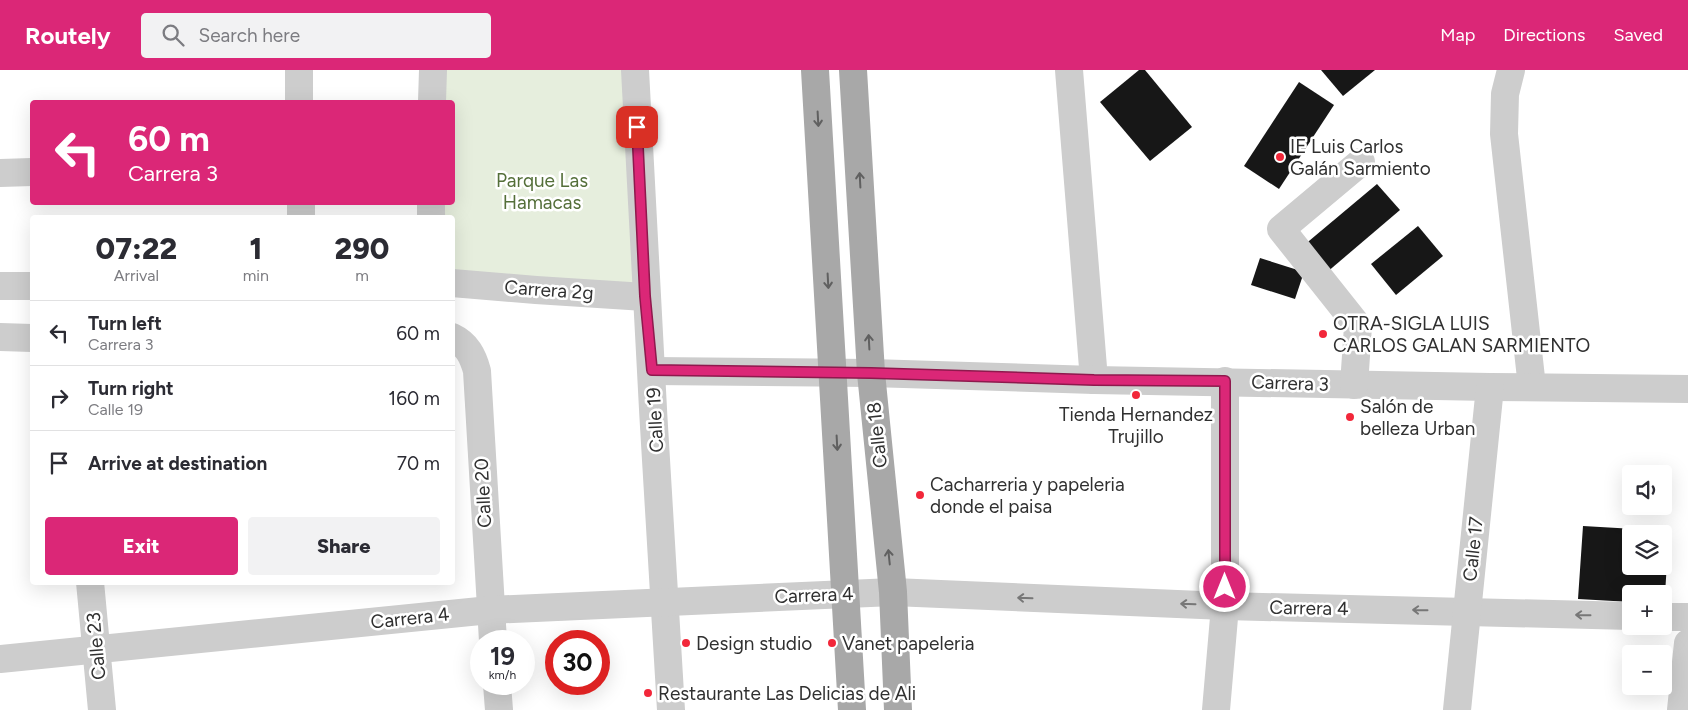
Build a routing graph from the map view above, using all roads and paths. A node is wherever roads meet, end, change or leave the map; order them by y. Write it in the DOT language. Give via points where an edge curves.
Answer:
graph roads {
  1 [pos="299,70"];
  2 [pos="433,70"];
  3 [pos="635,70"];
  4 [pos="815,70"];
  5 [pos="853,70"];
  6 [pos="1069,70"];
  7 [pos="1511,70"];
  8 [pos="299,100"];
  9 [pos="432,100"];
  10 [pos="1361,162"];
  11 [pos="30,172"];
  12 [pos="0,173"];
  13 [pos="455,283"];
  14 [pos="0,286"];
  15 [pos="30,286"];
  16 [pos="645,296"];
  17 [pos="0,337"];
  18 [pos="30,338"];
  19 [pos="460,342"];
  20 [pos="652,370"];
  21 [pos="833,373"];
  22 [pos="871,373"];
  23 [pos="1094,380"];
  24 [pos="1225,381"];
  25 [pos="1354,385"];
  26 [pos="1490,387"];
  27 [pos="1532,387"];
  28 [pos="1688,389"];
  29 [pos="90,585"];
  30 [pos="893,592"];
  31 [pos="845,594"];
  32 [pos="664,601"];
  33 [pos="1225,606"];
  34 [pos="490,610"];
  35 [pos="1467,612"];
  36 [pos="1622,616"];
  37 [pos="1672,617"];
  38 [pos="1688,617"];
  39 [pos="492,630"];
  40 [pos="1688,643"];
  41 [pos="96,649"];
  42 [pos="0,658"];
  43 [pos="498,695"];
  44 [pos="102,710"];
  45 [pos="499,710"];
  46 [pos="671,710"];
  47 [pos="852,710"];
  48 [pos="898,710"];
  49 [pos="1216,710"];
  50 [pos="1457,710"];
  51 [pos="1682,710"];
  1 -- 8 [label="street"];
  2 -- 9 [label="street"];
  3 -- 16 [label="street, Calle 19"];
  4 -- 21 [label="main road, Calle 18, one-way"];
  22 -- 5 [label="main road, Calle 18, one-way"];
  6 -- 23 [label="street"];
  7 -- 27 [label="street" via="1505,94 1504,134"];
  10 -- 25 [label="street" via="1281,228 1358,326"];
  11 -- 12 [label="street"];
  13 -- 16 [label="street, Carrera 2g"];
  14 -- 15 [label="street"];
  16 -- 20 [label="street, Calle 19"];
  17 -- 18 [label="street"];
  19 -- 34 [label="street, Calle 20" via="474,359 477,371"];
  20 -- 21 [label="street, Carrera 3"];
  20 -- 32 [label="street, Calle 19"];
  21 -- 22 [label="street, Carrera 3"];
  21 -- 31 [label="main road, Calle 18, one-way"];
  22 -- 23 [label="street, Carrera 3"];
  30 -- 22 [label="main road, Calle 18, one-way"];
  23 -- 24 [label="street, Carrera 3"];
  24 -- 25 [label="street, Carrera 3"];
  24 -- 33 [label="street"];
  25 -- 26 [label="street, Carrera 3"];
  26 -- 27 [label="street, Carrera 3"];
  26 -- 35 [label="street, Calle 17"];
  27 -- 28 [label="street, Carrera 3"];
  29 -- 41 [label="street, Calle 23"];
  30 -- 31 [label="street, Carrera 4"];
  33 -- 30 [label="street, Carrera 4, one-way"];
  30 -- 48 [label="main road, Calle 18"];
  31 -- 32 [label="street, Carrera 4"];
  31 -- 47 [label="main road, Calle 18"];
  32 -- 34 [label="street, Carrera 4"];
  32 -- 46 [label="street, Calle 19"];
  35 -- 33 [label="street, Carrera 4, one-way"];
  33 -- 49 [label="street"];
  34 -- 39 [label="street, Calle 20"];
  34 -- 41 [label="street, Carrera 4"];
  36 -- 35 [label="street, Carrera 4, one-way"];
  35 -- 50 [label="street, Calle 17"];
  37 -- 38 [label="street"];
  40 -- 51 [label="street"];
  41 -- 42 [label="street, Carrera 4"];
  41 -- 44 [label="street, Calle 23"];
  43 -- 45 [label="street"];
}
